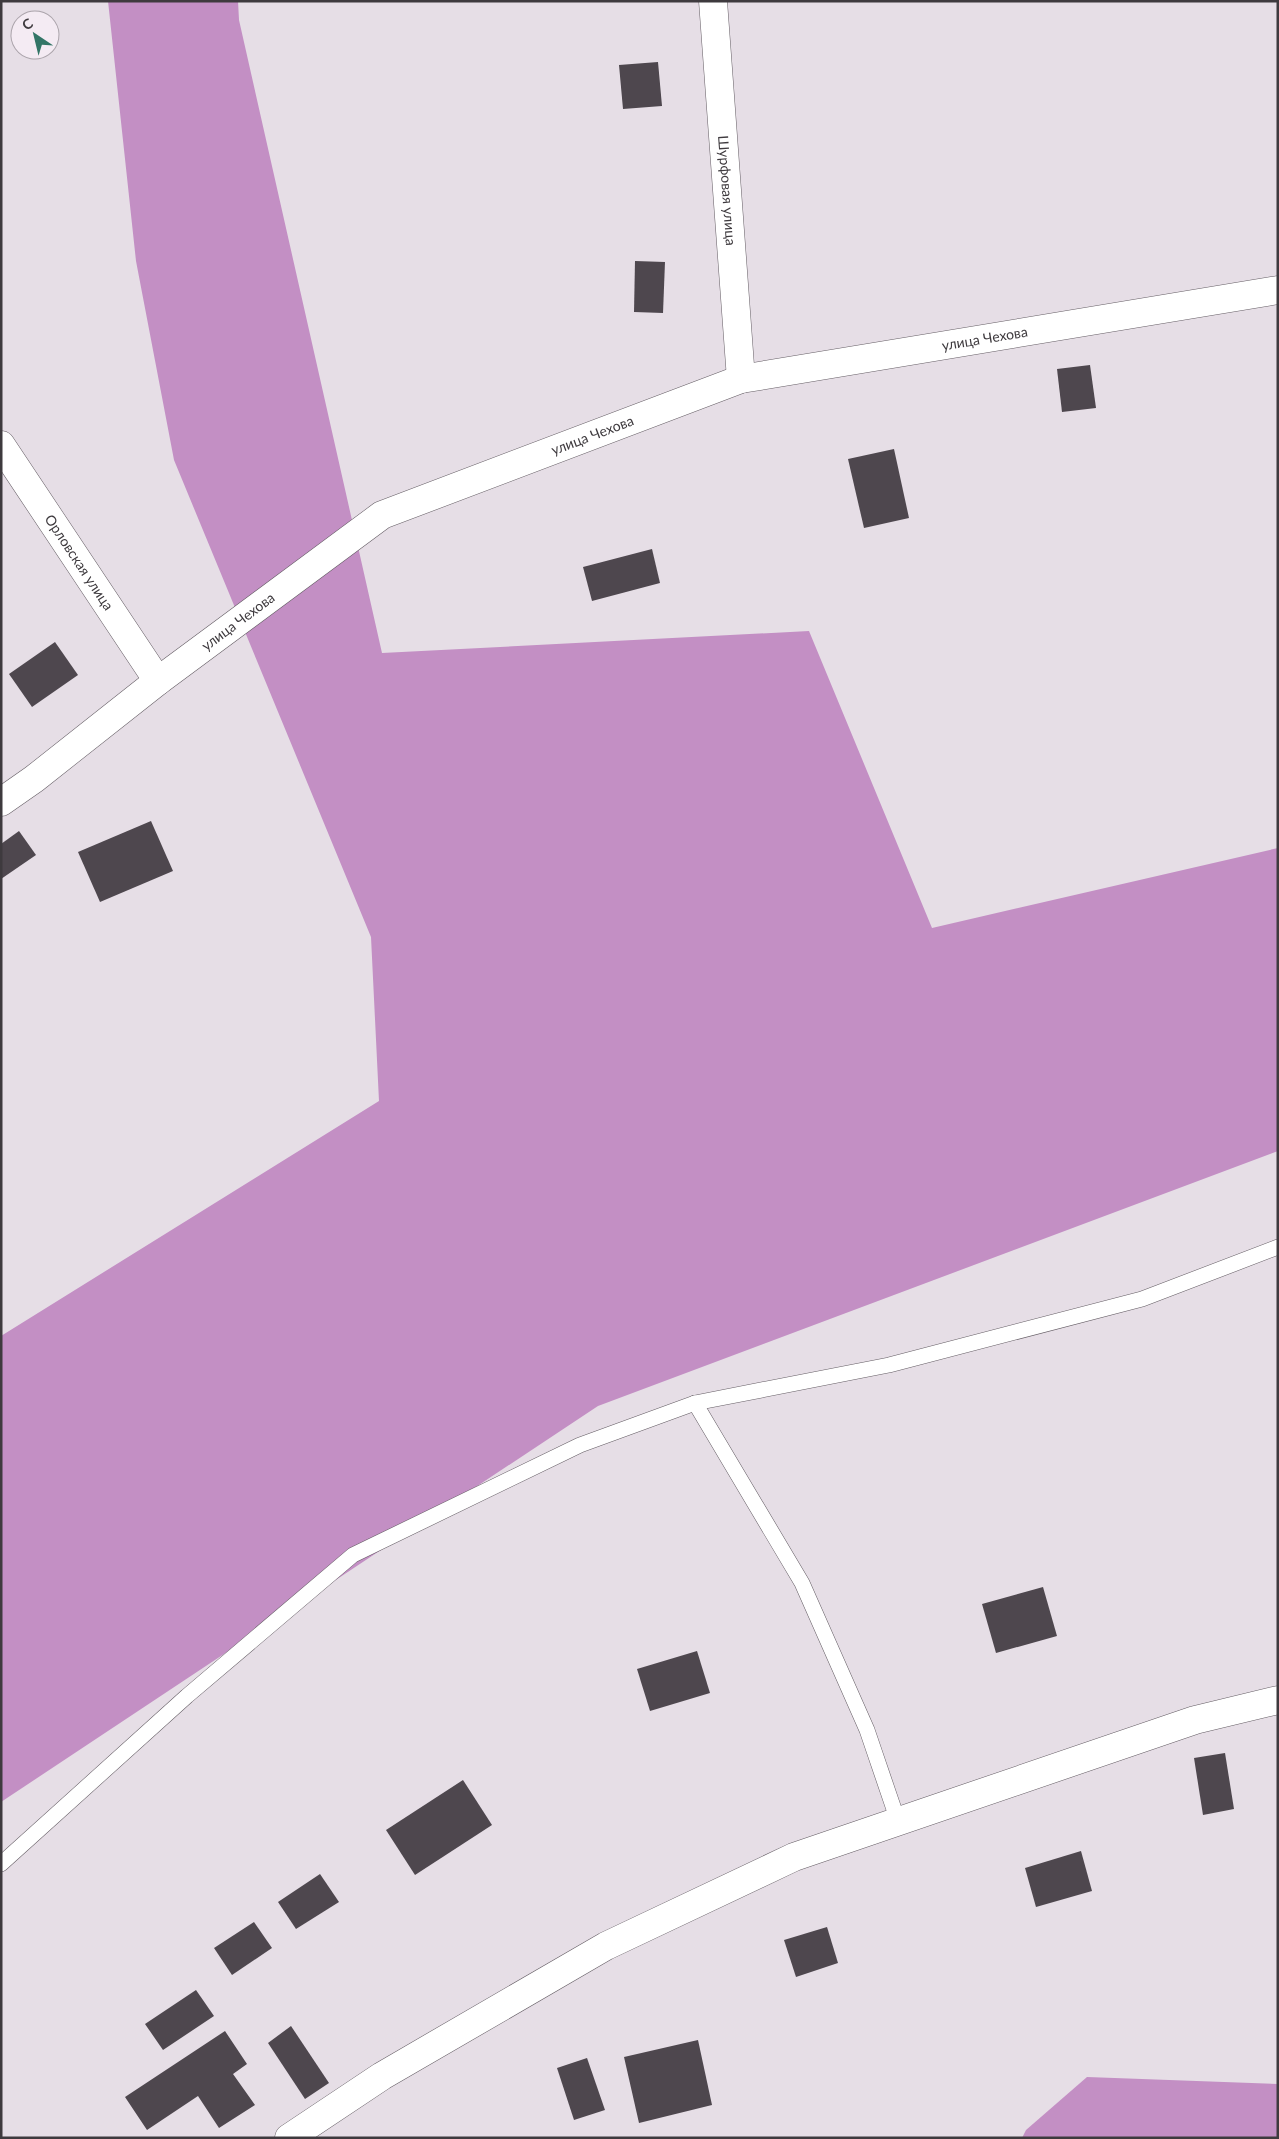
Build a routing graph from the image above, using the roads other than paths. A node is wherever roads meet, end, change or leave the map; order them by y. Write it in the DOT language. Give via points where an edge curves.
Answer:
graph roads {
  1 [pos="713,1"];
  2 [pos="1278,290"];
  3 [pos="741,379"];
  4 [pos="1,445"];
  5 [pos="158,681"];
  6 [pos="1,802"];
  7 [pos="1278,1247"];
  8 [pos="695,1403"];
  9 [pos="1278,1700"];
  10 [pos="898,1821"];
  11 [pos="1,1864"];
  12 [pos="289,2138"];
  1 -- 3 [label="street, Шурфовая улица"];
  2 -- 3 [label="street, улица Чехова"];
  3 -- 5 [label="street, улица Чехова" via="382,515"];
  4 -- 5 [label="street, Орловская улица"];
  5 -- 6 [label="street, улица Чехова"];
  7 -- 8 [label="lane" via="1142,1299 889,1365"];
  8 -- 10 [label="lane" via="802,1583 867,1730"];
  8 -- 11 [label="lane" via="580,1446 353,1555 187,1696"];
  9 -- 10 [label="street" via="1195,1720"];
  10 -- 12 [label="street" via="794,1857 606,1946 382,2076"];
}
